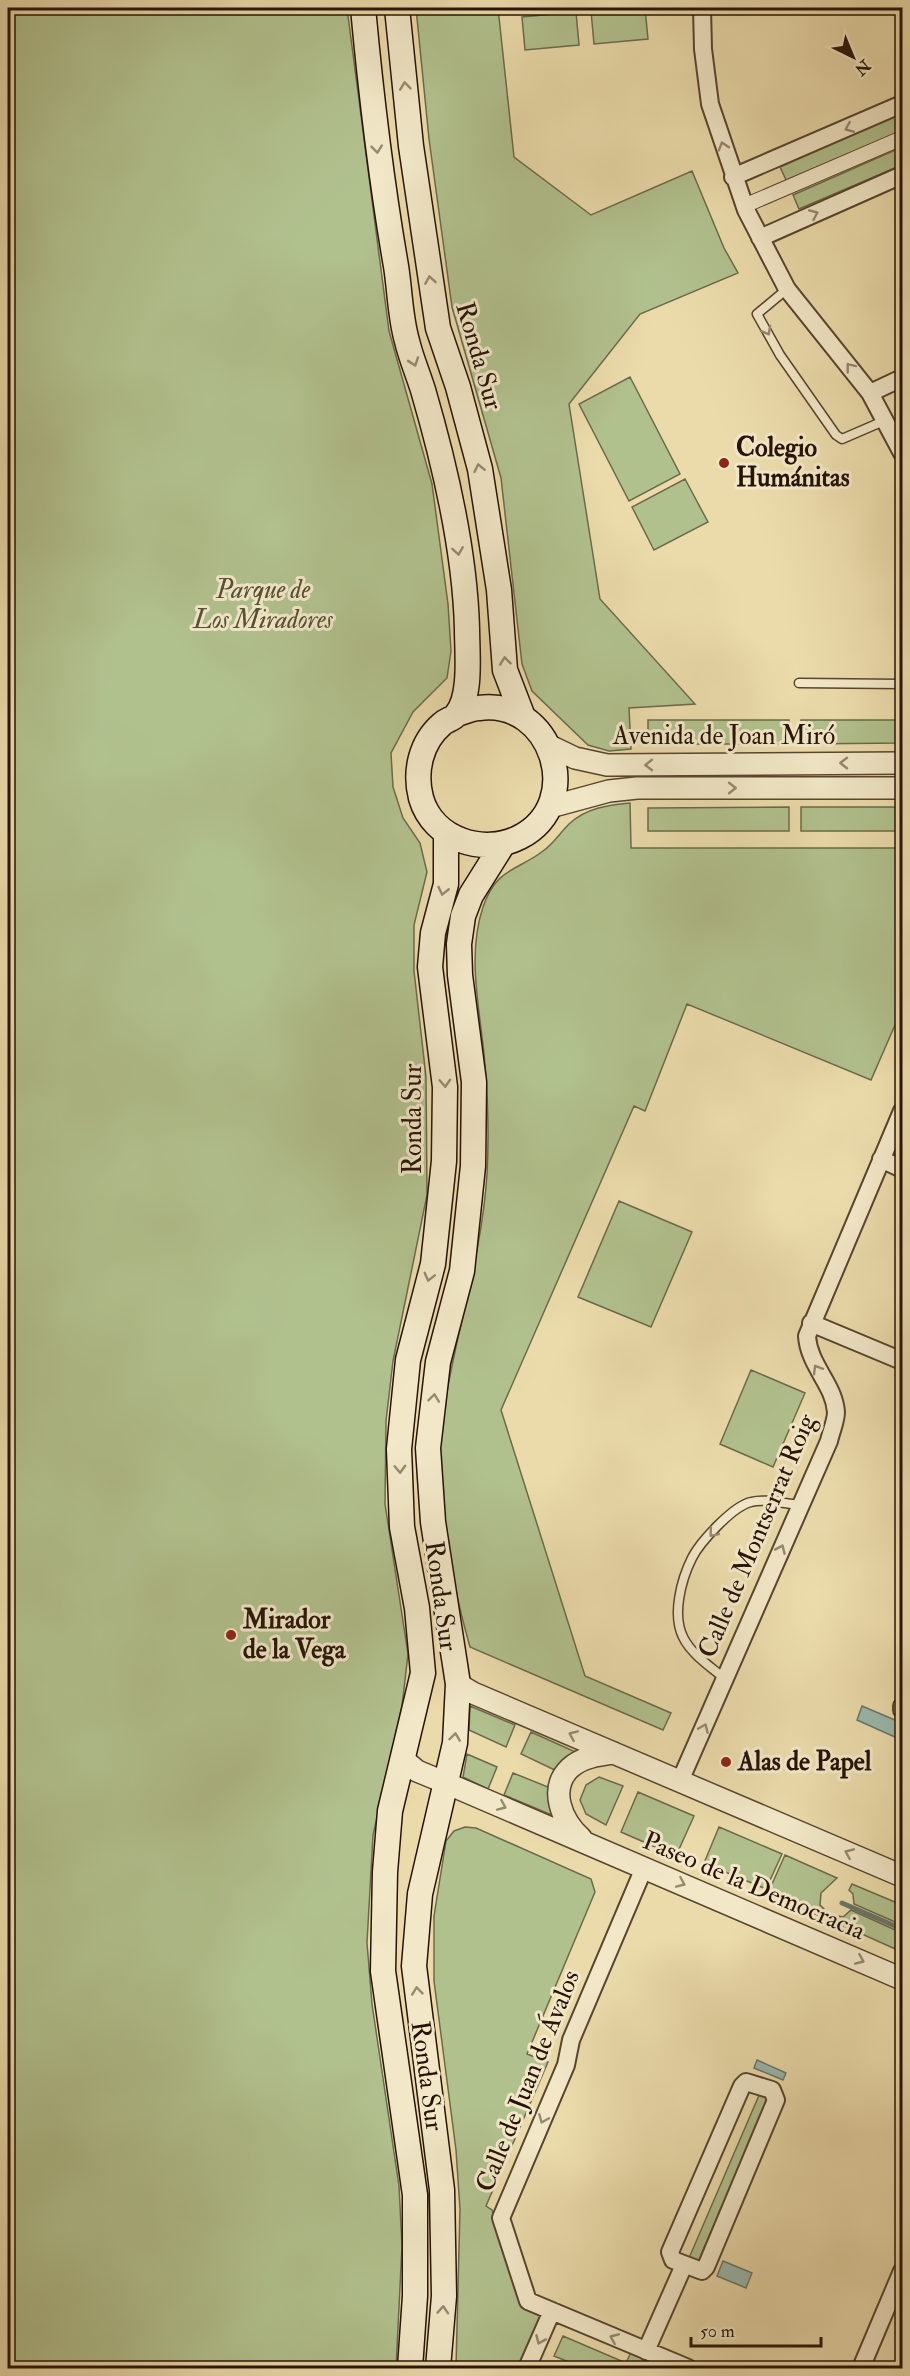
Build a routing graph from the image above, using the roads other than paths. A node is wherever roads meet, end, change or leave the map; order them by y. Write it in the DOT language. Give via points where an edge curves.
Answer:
graph roads {
  1 [pos="363,8"];
  2 [pos="397,8"];
  3 [pos="702,8"];
  4 [pos="903,104"];
  5 [pos="903,138"];
  6 [pos="903,175"];
  7 [pos="733,177"];
  8 [pos="744,206"];
  9 [pos="760,238"];
  10 [pos="787,289"];
  11 [pos="903,378"];
  12 [pos="870,393"];
  13 [pos="886,420"];
  14 [pos="903,453"];
  15 [pos="799,683"];
  16 [pos="903,684"];
  17 [pos="457,714"];
  18 [pos="523,717"];
  19 [pos="550,746"];
  20 [pos="903,763"];
  21 [pos="903,788"];
  22 [pos="550,807"];
  23 [pos="446,833"];
  24 [pos="503,844"];
  25 [pos="903,1111"];
  26 [pos="881,1159"];
  27 [pos="903,1169"];
  28 [pos="811,1323"];
  29 [pos="903,1361"];
  30 [pos="801,1505"];
  31 [pos="725,1679"];
  32 [pos="458,1684"];
  33 [pos="615,1753"];
  34 [pos="404,1760"];
  35 [pos="680,1781"];
  36 [pos="447,1784"];
  37 [pos="585,1841"];
  38 [pos="644,1868"];
  39 [pos="903,1876"];
  40 [pos="903,1979"];
  41 [pos="684,2265"];
  42 [pos="903,2271"];
  43 [pos="552,2311"];
  44 [pos="646,2351"];
  45 [pos="410,2368"];
  46 [pos="438,2368"];
  47 [pos="528,2368"];
  48 [pos="688,2368"];
  49 [pos="861,2368"];
  1 -- 17 [label="main road, one-way" via="377,156 406,340 446,478 466,599 468,675"];
  18 -- 2 [label="main road, Ronda Sur, one-way" via="505,670 499,590 480,470 438,328 411,146"];
  7 -- 3 [label="street, one-way" via="710,104"];
  4 -- 7 [label="street, one-way"];
  5 -- 8 [label="street"];
  9 -- 6 [label="street, one-way"];
  7 -- 8 [label="street"];
  8 -- 9 [label="street"];
  9 -- 10 [label="street"];
  12 -- 10 [label="street, one-way"];
  10 -- 13 [label="lane, one-way" via="757,314 780,355 836,435 843,439"];
  11 -- 12 [label="street"];
  12 -- 13 [label="street"];
  13 -- 14 [label="street"];
  15 -- 16 [label="lane"];
  17 -- 18 [label="main road, Ronda Sur" via="500,708"];
  17 -- 23 [label="main road, Ronda Sur" via="430,737 417,774 422,800 432,819"];
  18 -- 19 [label="main road, Ronda Sur"];
  20 -- 19 [label="street, Avenida de Joan Miró, one-way" via="607,765 575,758"];
  19 -- 22 [label="main road, Ronda Sur" via="556,766"];
  22 -- 21 [label="street, Avenida de Joan Miró, one-way" via="609,791 637,788"];
  22 -- 24 [label="main road, Ronda Sur" via="530,831"];
  23 -- 24 [label="main road, Ronda Sur" via="481,846"];
  23 -- 34 [label="main road, Ronda Sur, one-way" via="446,884 433,933 430,967 445,1087 444,1161 433,1264 408,1360 399,1449 402,1527 417,1608 423,1673"];
  32 -- 24 [label="main road, Ronda Sur, one-way" via="433,1522 428,1448 438,1362 462,1271 473,1166 474,1082 459,944 471,895"];
  25 -- 26 [label="street, Calle de Montserrat Roig"];
  26 -- 27 [label="street"];
  26 -- 28 [label="street, Calle de Montserrat Roig"];
  28 -- 29 [label="street"];
  30 -- 28 [label="street, Calle de Montserrat Roig, one-way" via="829,1440 836,1413 829,1389 808,1349"];
  31 -- 30 [label="street, Calle de Montserrat Roig, one-way"];
  30 -- 31 [label="lane, one-way" via="762,1501 739,1507 692,1558 676,1608 678,1626 684,1640"];
  35 -- 31 [label="street, Calle de Montserrat Roig, one-way"];
  33 -- 32 [label="street, one-way"];
  36 -- 32 [label="main road, Ronda Sur, one-way" via="456,1730"];
  33 -- 35 [label="street"];
  33 -- 37 [label="street, Paseo de la Democracia" via="588,1757 570,1767 561,1780 559,1805 567,1825"];
  34 -- 36 [label="street, Paseo de la Democracia" via="417,1771"];
  34 -- 45 [label="main road, Ronda Sur" via="390,1811 383,1971 414,2195 415,2296"];
  39 -- 35 [label="street, one-way"];
  36 -- 37 [label="street, Paseo de la Democracia, one-way"];
  46 -- 36 [label="main road, Ronda Sur, one-way" via="444,2296 442,2190 414,1966 420,1894"];
  37 -- 38 [label="street, Paseo de la Democracia"];
  38 -- 40 [label="street, Paseo de la Democracia, one-way"];
  38 -- 43 [label="street, Calle de Juan de Ávalos, one-way" via="572,2040 567,2065 501,2218 528,2301"];
  41 -- 41 [label="street" via="696,2271 706,2267 776,2100 772,2091 751,2082 742,2085 670,2252 673,2260"];
  41 -- 44 [label="street"];
  42 -- 49 [label="street"];
  44 -- 43 [label="street, Calle de Juan de Ávalos, one-way"];
  43 -- 47 [label="street, one-way"];
  44 -- 48 [label="street, Calle de Juan de Ávalos"];
}
